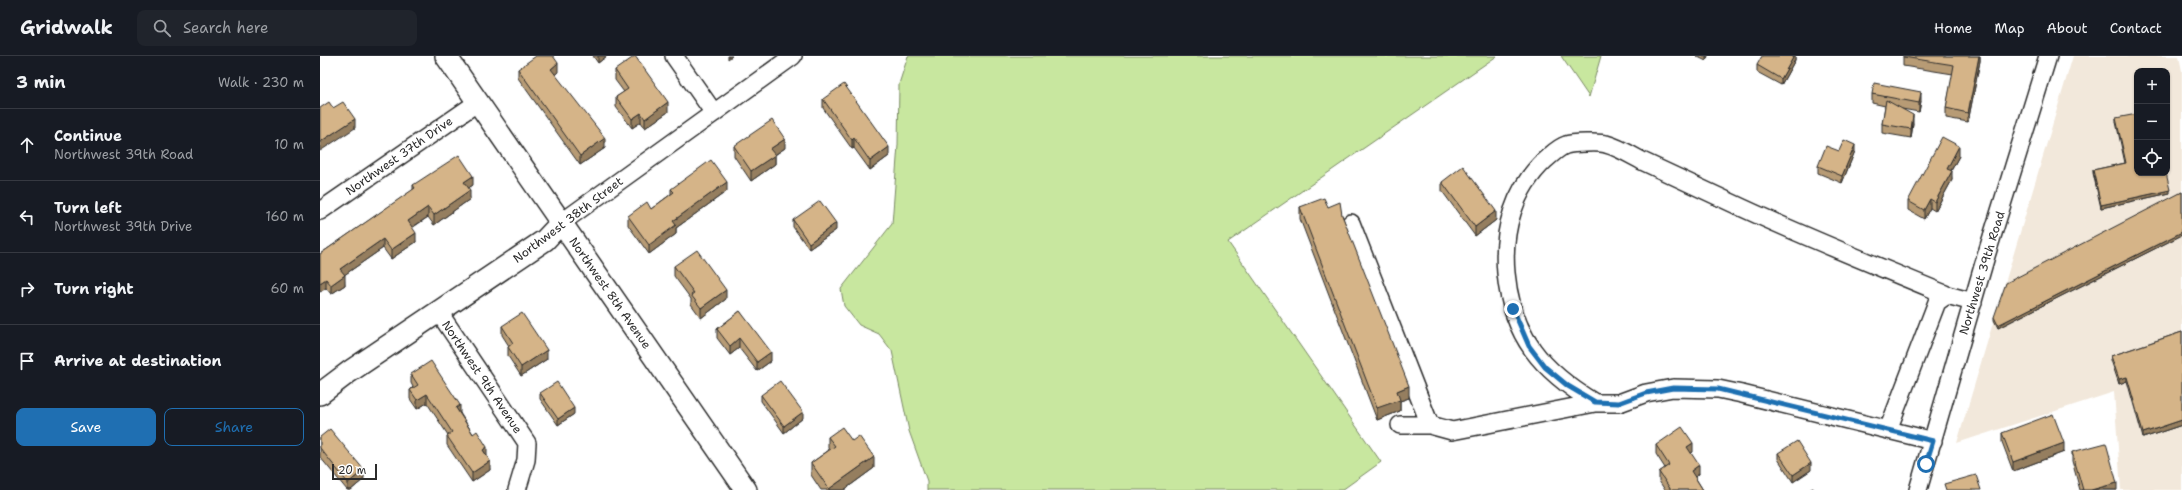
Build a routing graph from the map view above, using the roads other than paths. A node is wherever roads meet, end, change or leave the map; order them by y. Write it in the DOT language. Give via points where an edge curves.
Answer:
graph roads {
  1 [pos="446,56"];
  2 [pos="674,56"];
  3 [pos="793,56"];
  4 [pos="2048,56"];
  5 [pos="478,102"];
  6 [pos="714,113"];
  7 [pos="320,211"];
  8 [pos="561,223"];
  9 [pos="1351,223"];
  10 [pos="1947,295"];
  11 [pos="1974,302"];
  12 [pos="438,311"];
  13 [pos="320,394"];
  14 [pos="1595,402"];
  15 [pos="1400,425"];
  16 [pos="1430,425"];
  17 [pos="1888,430"];
  18 [pos="1933,441"];
  19 [pos="517,490"];
  20 [pos="746,490"];
  21 [pos="1918,490"];
  1 -- 5 [label="street, Northwest 8th Avenue"];
  2 -- 6 [label="street"];
  3 -- 6 [label="street, Northwest 38th Street"];
  4 -- 11 [label="street, Northwest 39th Road"];
  5 -- 7 [label="street, Northwest 37th Drive"];
  5 -- 8 [label="street, Northwest 8th Avenue"];
  6 -- 8 [label="street, Northwest 38th Street"];
  8 -- 12 [label="street, Northwest 38th Street" via="545,240"];
  8 -- 20 [label="street, Northwest 8th Avenue"];
  9 -- 16 [label="street"];
  10 -- 11 [label="street"];
  10 -- 14 [label="street" via="1783,227 1605,143 1566,144 1536,168 1521,190 1511,214 1505,262 1507,285 1513,309 1529,346 1545,367 1568,386"];
  10 -- 17 [label="street" via="1937,302"];
  11 -- 18 [label="street, Northwest 39th Road"];
  12 -- 13 [label="street, Northwest 38th Street"];
  12 -- 19 [label="street, Northwest 9th Avenue" via="527,444 526,460"];
  14 -- 16 [label="street" via="1452,431"];
  14 -- 17 [label="street" via="1619,403 1646,393 1673,388 1718,389"];
  15 -- 16 [label="street"];
  17 -- 18 [label="street"];
  18 -- 21 [label="street, Northwest 39th Road"];
}
